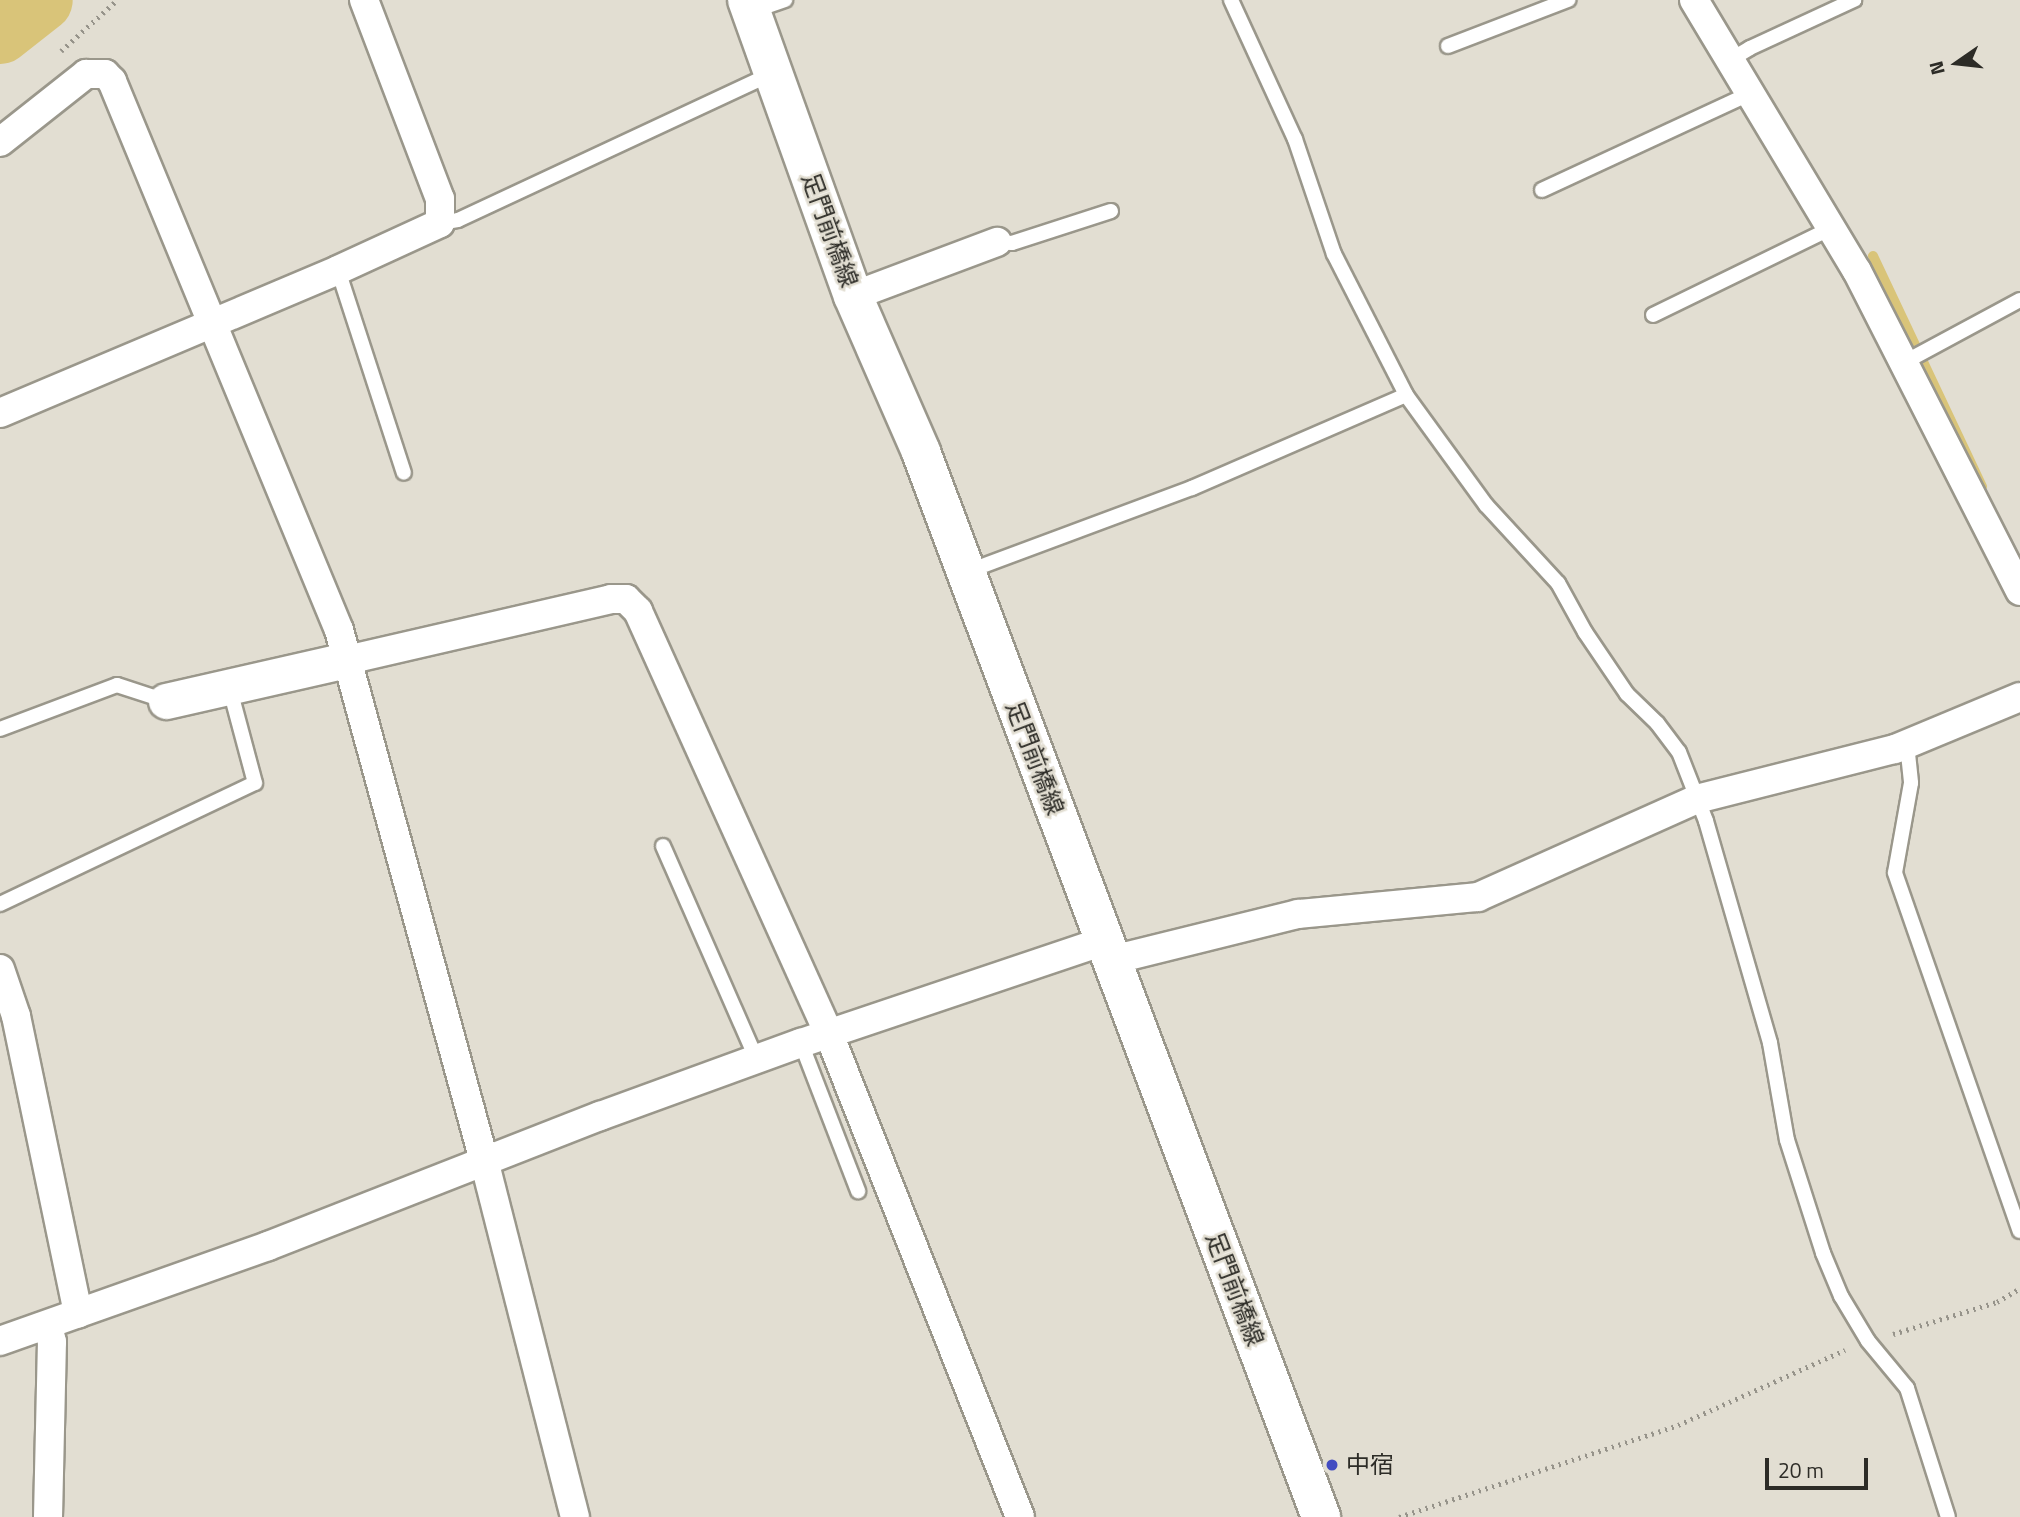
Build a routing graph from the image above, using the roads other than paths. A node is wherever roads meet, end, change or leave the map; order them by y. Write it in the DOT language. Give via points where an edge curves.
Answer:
graph roads {
  1 [pos="363,0"];
  2 [pos="1231,0"];
  3 [pos="1568,0"];
  4 [pos="1694,0"];
  5 [pos="1853,0"];
  6 [pos="761,4"];
  7 [pos="1448,46"];
  8 [pos="1730,60"];
  9 [pos="774,72"];
  10 [pos="1749,94"];
  11 [pos="0,142"];
  12 [pos="1542,190"];
  13 [pos="1111,211"];
  14 [pos="440,223"];
  15 [pos="1831,228"];
  16 [pos="997,242"];
  17 [pos="338,270"];
  18 [pos="853,296"];
  19 [pos="2020,300"];
  20 [pos="1653,315"];
  21 [pos="210,325"];
  22 [pos="1902,363"];
  23 [pos="1406,395"];
  24 [pos="0,413"];
  25 [pos="404,473"];
  26 [pos="966,572"];
  27 [pos="2020,591"];
  28 [pos="347,660"];
  29 [pos="229,686"];
  30 [pos="2020,697"];
  31 [pos="166,701"];
  32 [pos="0,729"];
  33 [pos="1907,744"];
  34 [pos="1697,799"];
  35 [pos="663,846"];
  36 [pos="0,904"];
  37 [pos="1108,951"];
  38 [pos="0,969"];
  39 [pos="829,1034"];
  40 [pos="801,1043"];
  41 [pos="757,1060"];
  42 [pos="485,1164"];
  43 [pos="858,1191"];
  44 [pos="2020,1231"];
  45 [pos="78,1314"];
  46 [pos="48,1326"];
  47 [pos="0,1341"];
  48 [pos="48,1517"];
  49 [pos="575,1517"];
  50 [pos="1020,1517"];
  51 [pos="1321,1517"];
  52 [pos="1948,1517"];
  1 -- 14 [label="street" via="440,199"];
  2 -- 23 [label="lane" via="1295,139 1334,254"];
  3 -- 7 [label="lane"];
  4 -- 8 [label="street"];
  5 -- 8 [label="lane"];
  6 -- 9 [label="main road, 足門前橋線"];
  8 -- 10 [label="street"];
  9 -- 14 [label="lane" via="458,220"];
  9 -- 18 [label="main road, 足門前橋線"];
  10 -- 12 [label="lane"];
  10 -- 15 [label="street"];
  11 -- 21 [label="street" via="86,74 105,74 112,81"];
  13 -- 16 [label="lane" via="1012,243"];
  14 -- 17 [label="street"];
  15 -- 20 [label="lane"];
  15 -- 22 [label="street"];
  16 -- 18 [label="street"];
  17 -- 21 [label="street"];
  17 -- 25 [label="lane"];
  18 -- 26 [label="main road, 足門前橋線"];
  19 -- 22 [label="lane"];
  21 -- 24 [label="street"];
  21 -- 28 [label="street" via="339,630"];
  22 -- 27 [label="street"];
  23 -- 26 [label="lane" via="1192,488"];
  23 -- 34 [label="lane" via="1486,505 1558,583 1627,694 1679,752"];
  26 -- 37 [label="main road, 足門前橋線"];
  28 -- 29 [label="street"];
  28 -- 39 [label="street" via="626,599 638,611"];
  28 -- 42 [label="street"];
  29 -- 31 [label="street"];
  29 -- 36 [label="lane" via="255,783"];
  30 -- 33 [label="street"];
  31 -- 32 [label="lane" via="117,685"];
  33 -- 34 [label="street"];
  33 -- 44 [label="lane" via="1911,783 1895,873"];
  34 -- 37 [label="street" via="1478,897 1298,914"];
  34 -- 52 [label="lane" via="1770,1043 1787,1140 1804,1199 1833,1276 1868,1341 1907,1388"];
  35 -- 41 [label="lane"];
  37 -- 39 [label="street"];
  37 -- 51 [label="main road, 足門前橋線"];
  38 -- 45 [label="street" via="16,1016"];
  39 -- 40 [label="street"];
  39 -- 50 [label="street"];
  40 -- 41 [label="street"];
  40 -- 43 [label="lane"];
  41 -- 42 [label="street" via="600,1116"];
  42 -- 45 [label="street"];
  42 -- 49 [label="street"];
  45 -- 46 [label="street"];
  46 -- 47 [label="street"];
  46 -- 48 [label="street" via="52,1342"];
}
